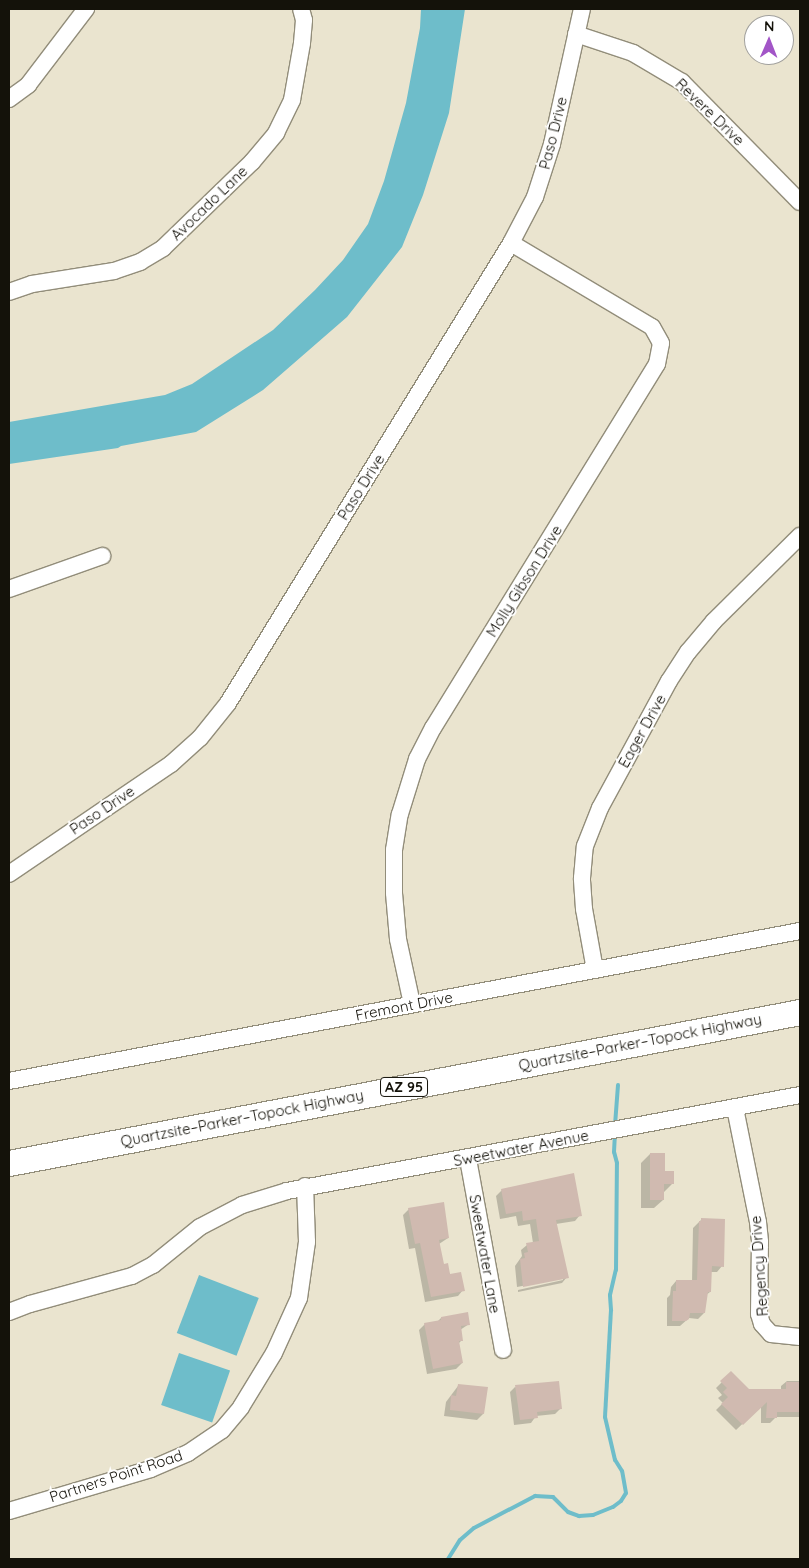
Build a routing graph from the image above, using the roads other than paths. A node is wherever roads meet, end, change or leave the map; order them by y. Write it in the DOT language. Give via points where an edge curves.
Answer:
graph roads {
  1 [pos="86,9"];
  2 [pos="301,9"];
  3 [pos="582,9"];
  4 [pos="576,34"];
  5 [pos="9,99"];
  6 [pos="800,202"];
  7 [pos="511,243"];
  8 [pos="9,292"];
  9 [pos="800,536"];
  10 [pos="102,556"];
  11 [pos="9,589"];
  12 [pos="9,874"];
  13 [pos="800,931"];
  14 [pos="595,970"];
  15 [pos="412,1004"];
  16 [pos="800,1012"];
  17 [pos="9,1081"];
  18 [pos="800,1095"];
  19 [pos="735,1108"];
  20 [pos="468,1159"];
  21 [pos="9,1163"];
  22 [pos="305,1186"];
  23 [pos="9,1312"];
  24 [pos="800,1338"];
  25 [pos="503,1350"];
  26 [pos="9,1510"];
  1 -- 5 [label="street" via="28,85"];
  2 -- 8 [label="street, Avocado Lane" via="304,20 302,43 292,100 276,132 252,162 163,248 140,262 114,271 32,284"];
  3 -- 4 [label="street, Paso Drive"];
  4 -- 6 [label="street, Revere Drive" via="633,53 682,82"];
  4 -- 7 [label="street, Paso Drive" via="545,168"];
  7 -- 12 [label="street, Paso Drive" via="228,703 200,738 171,764"];
  7 -- 15 [label="street, Molly Gibson Drive" via="652,327 661,343 657,364 417,759 400,814 394,850 398,938"];
  9 -- 14 [label="street, Eager Drive" via="714,621 688,652 600,808 585,846 582,878"];
  10 -- 11 [label="street"];
  13 -- 14 [label="street, Fremont Drive"];
  14 -- 15 [label="street, Fremont Drive"];
  15 -- 17 [label="street, Fremont Drive"];
  16 -- 21 [label="highway, Quartzsite–Parker–Topock Highway / AZ 95"];
  18 -- 19 [label="street, Sweetwater Avenue"];
  19 -- 20 [label="street, Sweetwater Avenue"];
  19 -- 24 [label="street, Regency Drive" via="758,1222 759,1314 762,1324 772,1334"];
  20 -- 22 [label="street, Sweetwater Avenue"];
  20 -- 25 [label="street, Sweetwater Lane"];
  22 -- 23 [label="street, Sweetwater Avenue" via="242,1205 200,1227 153,1265 132,1276"];
  22 -- 26 [label="street, Partners Point Road" via="307,1242 299,1298 274,1353 241,1407 222,1430 188,1453 151,1469"];
}
